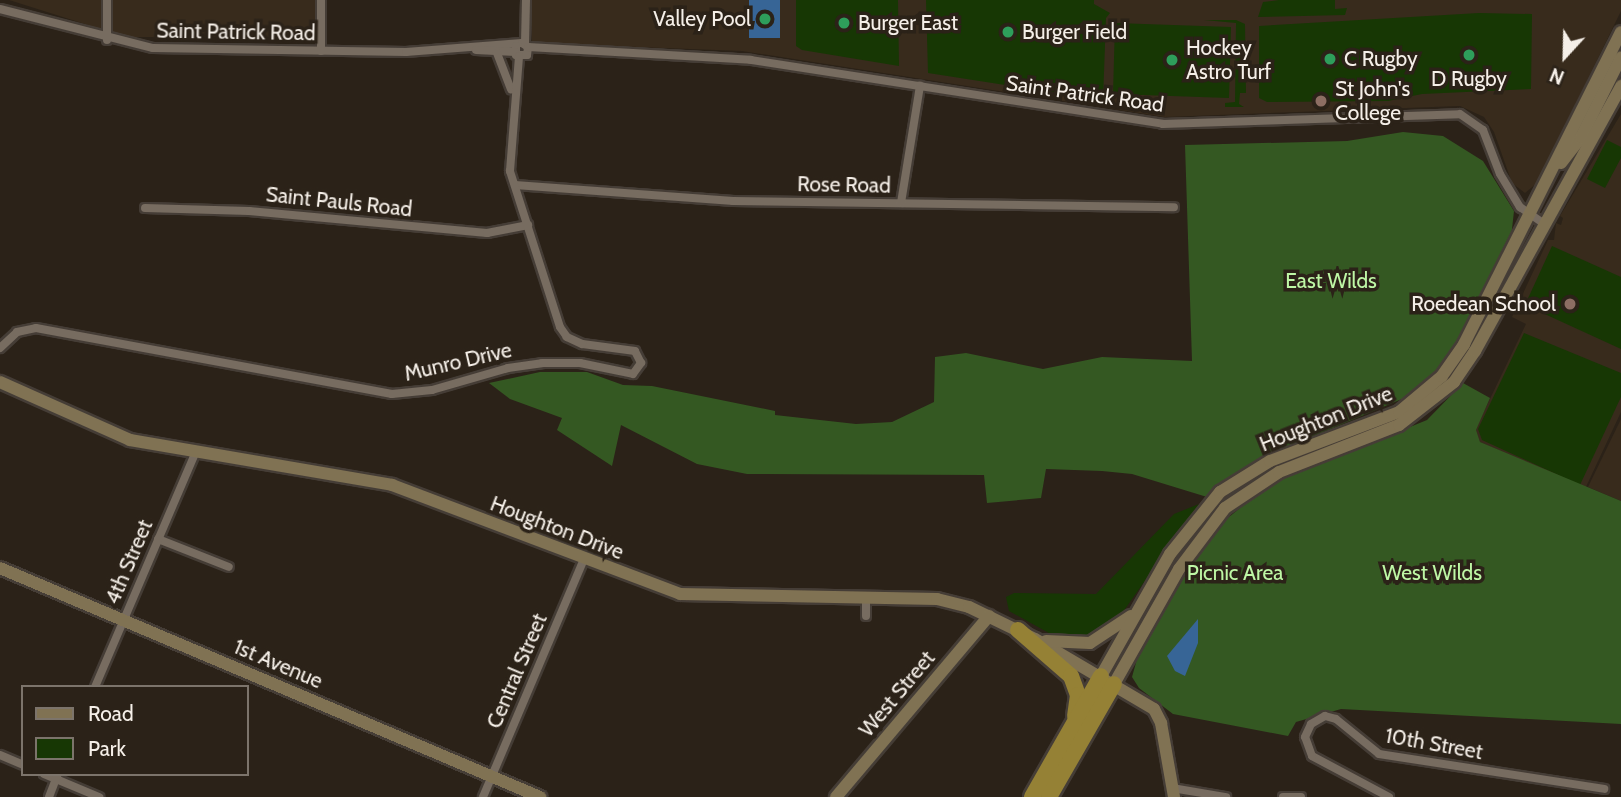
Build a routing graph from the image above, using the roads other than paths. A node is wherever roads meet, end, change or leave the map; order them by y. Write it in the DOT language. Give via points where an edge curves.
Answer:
graph roads {
  1 [pos="107,0"];
  2 [pos="321,0"];
  3 [pos="526,0"];
  4 [pos="0,9"];
  5 [pos="1621,32"];
  6 [pos="107,40"];
  7 [pos="476,50"];
  8 [pos="522,50"];
  9 [pos="320,51"];
  10 [pos="497,53"];
  11 [pos="1621,57"];
  12 [pos="920,86"];
  13 [pos="1621,86"];
  14 [pos="1621,95"];
  15 [pos="513,106"];
  16 [pos="1604,116"];
  17 [pos="1544,184"];
  18 [pos="514,185"];
  19 [pos="901,203"];
  20 [pos="1174,207"];
  21 [pos="145,208"];
  22 [pos="1529,215"];
  23 [pos="1543,223"];
  24 [pos="528,225"];
  25 [pos="0,348"];
  26 [pos="0,382"];
  27 [pos="195,451"];
  28 [pos="158,539"];
  29 [pos="584,559"];
  30 [pos="229,567"];
  31 [pos="0,568"];
  32 [pos="866,599"];
  33 [pos="1139,608"];
  34 [pos="866,616"];
  35 [pos="989,616"];
  36 [pos="123,620"];
  37 [pos="1018,631"];
  38 [pos="1035,639"];
  39 [pos="1136,644"];
  40 [pos="1107,680"];
  41 [pos="96,685"];
  42 [pos="1135,695"];
  43 [pos="1071,728"];
  44 [pos="0,755"];
  45 [pos="21,764"];
  46 [pos="492,776"];
  47 [pos="57,777"];
  48 [pos="1604,789"];
  49 [pos="1173,792"];
  50 [pos="49,797"];
  51 [pos="99,797"];
  52 [pos="483,797"];
  53 [pos="540,797"];
  54 [pos="836,797"];
  55 [pos="1032,797"];
  56 [pos="1049,797"];
  57 [pos="1226,797"];
  58 [pos="1283,797"];
  59 [pos="1301,797"];
  60 [pos="1389,797"];
  1 -- 6 [label="street"];
  2 -- 9 [label="street"];
  3 -- 8 [label="street"];
  4 -- 6 [label="street, Saint Patrick Road"];
  5 -- 17 [label="main road, Houghton Drive"];
  6 -- 9 [label="street, Saint Patrick Road" via="153,48"];
  7 -- 8 [label="street, Saint Patrick Road"];
  7 -- 9 [label="street, Saint Patrick Road"];
  7 -- 10 [label="street, Saint Patrick Road"];
  8 -- 10 [label="street, Saint Patrick Road"];
  8 -- 12 [label="street, Saint Patrick Road" via="740,58"];
  8 -- 15 [label="street"];
  10 -- 15 [label="street" via="507,71"];
  11 -- 17 [label="main road" via="1583,133"];
  12 -- 19 [label="street"];
  12 -- 22 [label="street, Saint Patrick Road" via="1176,124 1460,114 1483,130 1500,174"];
  13 -- 16 [label="main road, Houghton Drive"];
  14 -- 16 [label="main road"];
  15 -- 18 [label="street, Munro Drive" via="508,149"];
  16 -- 23 [label="main road, Houghton Drive"];
  17 -- 22 [label="main road, Houghton Drive"];
  18 -- 19 [label="street, Rose Road" via="707,200"];
  18 -- 24 [label="street, Munro Drive"];
  19 -- 20 [label="street, Rose Road"];
  21 -- 24 [label="street, Saint Pauls Road" via="238,210 487,233"];
  22 -- 23 [label="street, Saint Patrick Road"];
  22 -- 33 [label="main road, Houghton Drive" via="1464,344 1435,384 1399,412 1270,461 1220,492 1182,535"];
  23 -- 39 [label="main road, Houghton Drive" via="1454,382 1399,425 1279,472 1237,498 1195,544"];
  24 -- 25 [label="street, Munro Drive" via="565,335 582,344 632,350 641,360 636,372 622,375 580,363 542,363 432,390 392,394 36,328 17,332"];
  26 -- 27 [label="main road, Houghton Drive" via="130,440"];
  27 -- 28 [label="street, 4th Street"];
  27 -- 29 [label="main road, Houghton Drive" via="367,478"];
  28 -- 30 [label="street"];
  28 -- 36 [label="street, 4th Street"];
  29 -- 32 [label="main road, Houghton Drive" via="685,595"];
  29 -- 46 [label="street, Central Street"];
  31 -- 36 [label="main road, 1st Avenue"];
  32 -- 34 [label="street"];
  32 -- 35 [label="main road, Houghton Drive" via="943,600"];
  33 -- 38 [label="main road" via="1112,632 1090,643"];
  33 -- 40 [label="main road, Houghton Drive"];
  35 -- 37 [label="main road, Houghton Drive"];
  35 -- 54 [label="main road, West Street"];
  36 -- 41 [label="street, 4th Street"];
  36 -- 46 [label="main road, 1st Avenue"];
  37 -- 38 [label="main road, Houghton Drive"];
  37 -- 43 [label="highway" via="1074,681 1078,700"];
  38 -- 40 [label="main road, Houghton Drive"];
  39 -- 40 [label="main road, Houghton Drive"];
  39 -- 42 [label="main road" via="1129,670"];
  40 -- 42 [label="main road"];
  40 -- 43 [label="highway"];
  40 -- 56 [label="highway"];
  42 -- 49 [label="main road" via="1160,718"];
  43 -- 55 [label="highway"];
  44 -- 45 [label="street"];
  46 -- 52 [label="street, Central Street"];
  46 -- 53 [label="main road, 1st Avenue"];
  47 -- 50 [label="street"];
  47 -- 51 [label="street"];
  48 -- 60 [label="street, 10th Street" via="1379,754 1336,719 1325,716 1311,723 1305,737 1312,756"];
  49 -- 57 [label="street"];
  58 -- 59 [label="street"];
}
